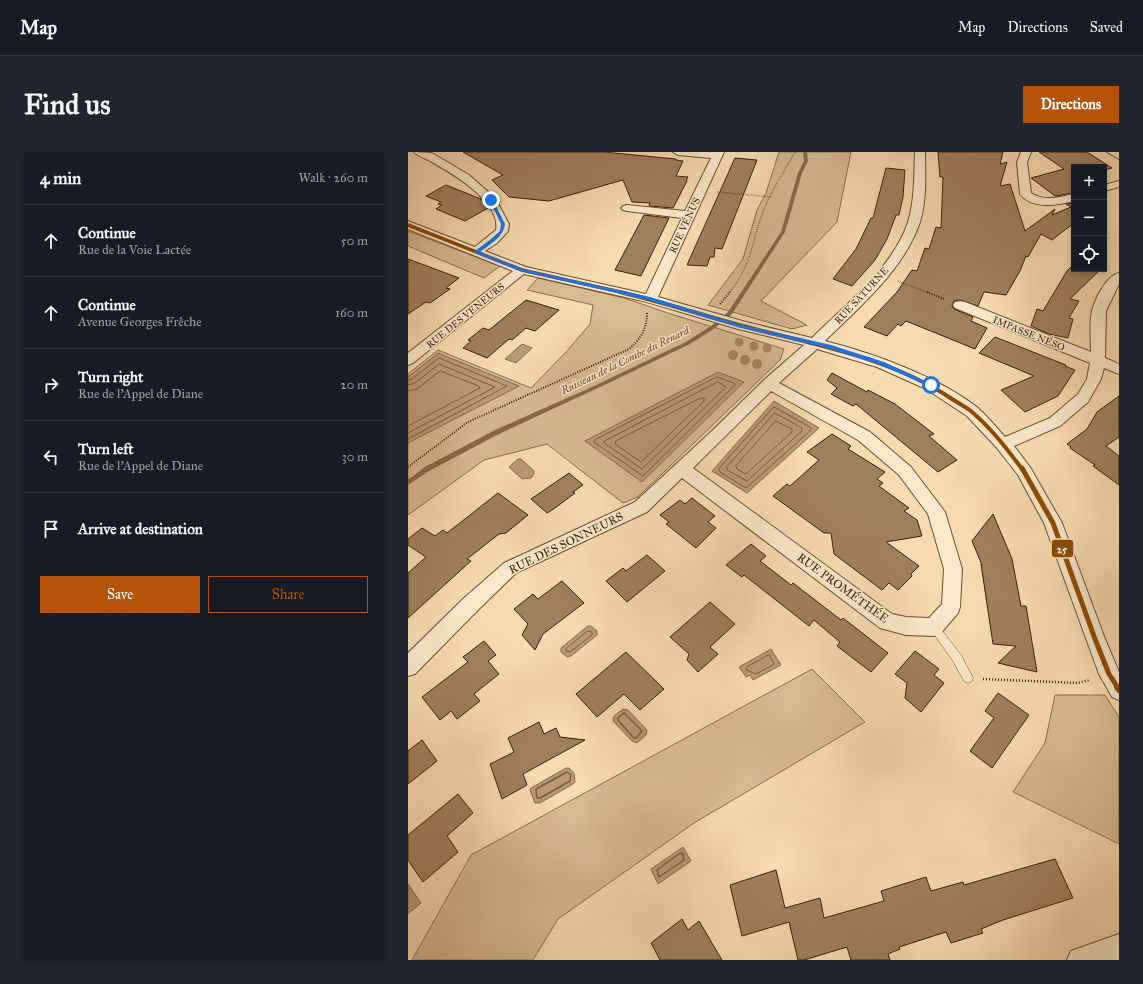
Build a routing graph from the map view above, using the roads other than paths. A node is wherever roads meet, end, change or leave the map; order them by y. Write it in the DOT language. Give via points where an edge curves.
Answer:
graph roads {
  1 [pos="418,152"];
  2 [pos="678,152"];
  3 [pos="920,152"];
  4 [pos="1022,153"];
  5 [pos="718,154"];
  6 [pos="1119,184"];
  7 [pos="1107,187"];
  8 [pos="1071,198"];
  9 [pos="627,208"];
  10 [pos="689,215"];
  11 [pos="408,225"];
  12 [pos="476,252"];
  13 [pos="522,270"];
  14 [pos="1119,277"];
  15 [pos="650,299"];
  16 [pos="960,306"];
  17 [pos="815,343"];
  18 [pos="408,360"];
  19 [pos="1098,360"];
  20 [pos="1119,369"];
  21 [pos="769,384"];
  22 [pos="1004,444"];
  23 [pos="682,469"];
  24 [pos="934,627"];
  25 [pos="408,667"];
  26 [pos="968,678"];
  27 [pos="1119,690"];
  28 [pos="1119,947"];
  29 [pos="1080,960"];
  1 -- 12 [label="street" via="428,155 465,177 491,200 503,224 502,231"];
  2 -- 5 [label="street"];
  3 -- 17 [label="street, RUE SATURNE" via="919,197 914,222 904,244 883,274"];
  4 -- 8 [label="street" via="1026,194 1033,200 1045,202 1058,202"];
  5 -- 10 [label="street, RUE VÉNUS"];
  6 -- 7 [label="street"];
  9 -- 10 [label="street"];
  10 -- 15 [label="street, RUE VÉNUS"];
  11 -- 12 [label="street"];
  12 -- 13 [label="street"];
  13 -- 15 [label="street"];
  13 -- 18 [label="street, RUE DES VENEURS"];
  14 -- 19 [label="street" via="1111,284 1099,312"];
  15 -- 17 [label="street" via="742,326"];
  16 -- 19 [label="street, IMPASSE NÉSO"];
  17 -- 21 [label="street, RUE SATURNE"];
  17 -- 22 [label="street" via="882,364 931,385 972,412"];
  19 -- 20 [label="street, IMPASSE NÉSO"];
  19 -- 22 [label="street" via="1094,379 1083,398 1055,422"];
  21 -- 23 [label="street, RUE DES SONNEURS"];
  21 -- 24 [label="street" via="864,436 905,470 936,512 953,569 952,607"];
  22 -- 27 [label="street" via="1024,471 1053,523 1095,639"];
  23 -- 24 [label="street, RUE PROMÉTHÉE" via="886,622"];
  23 -- 25 [label="street, RUE DES SONNEURS" via="641,507 510,568"];
  24 -- 26 [label="lane"];
  28 -- 29 [label="street"];
}
